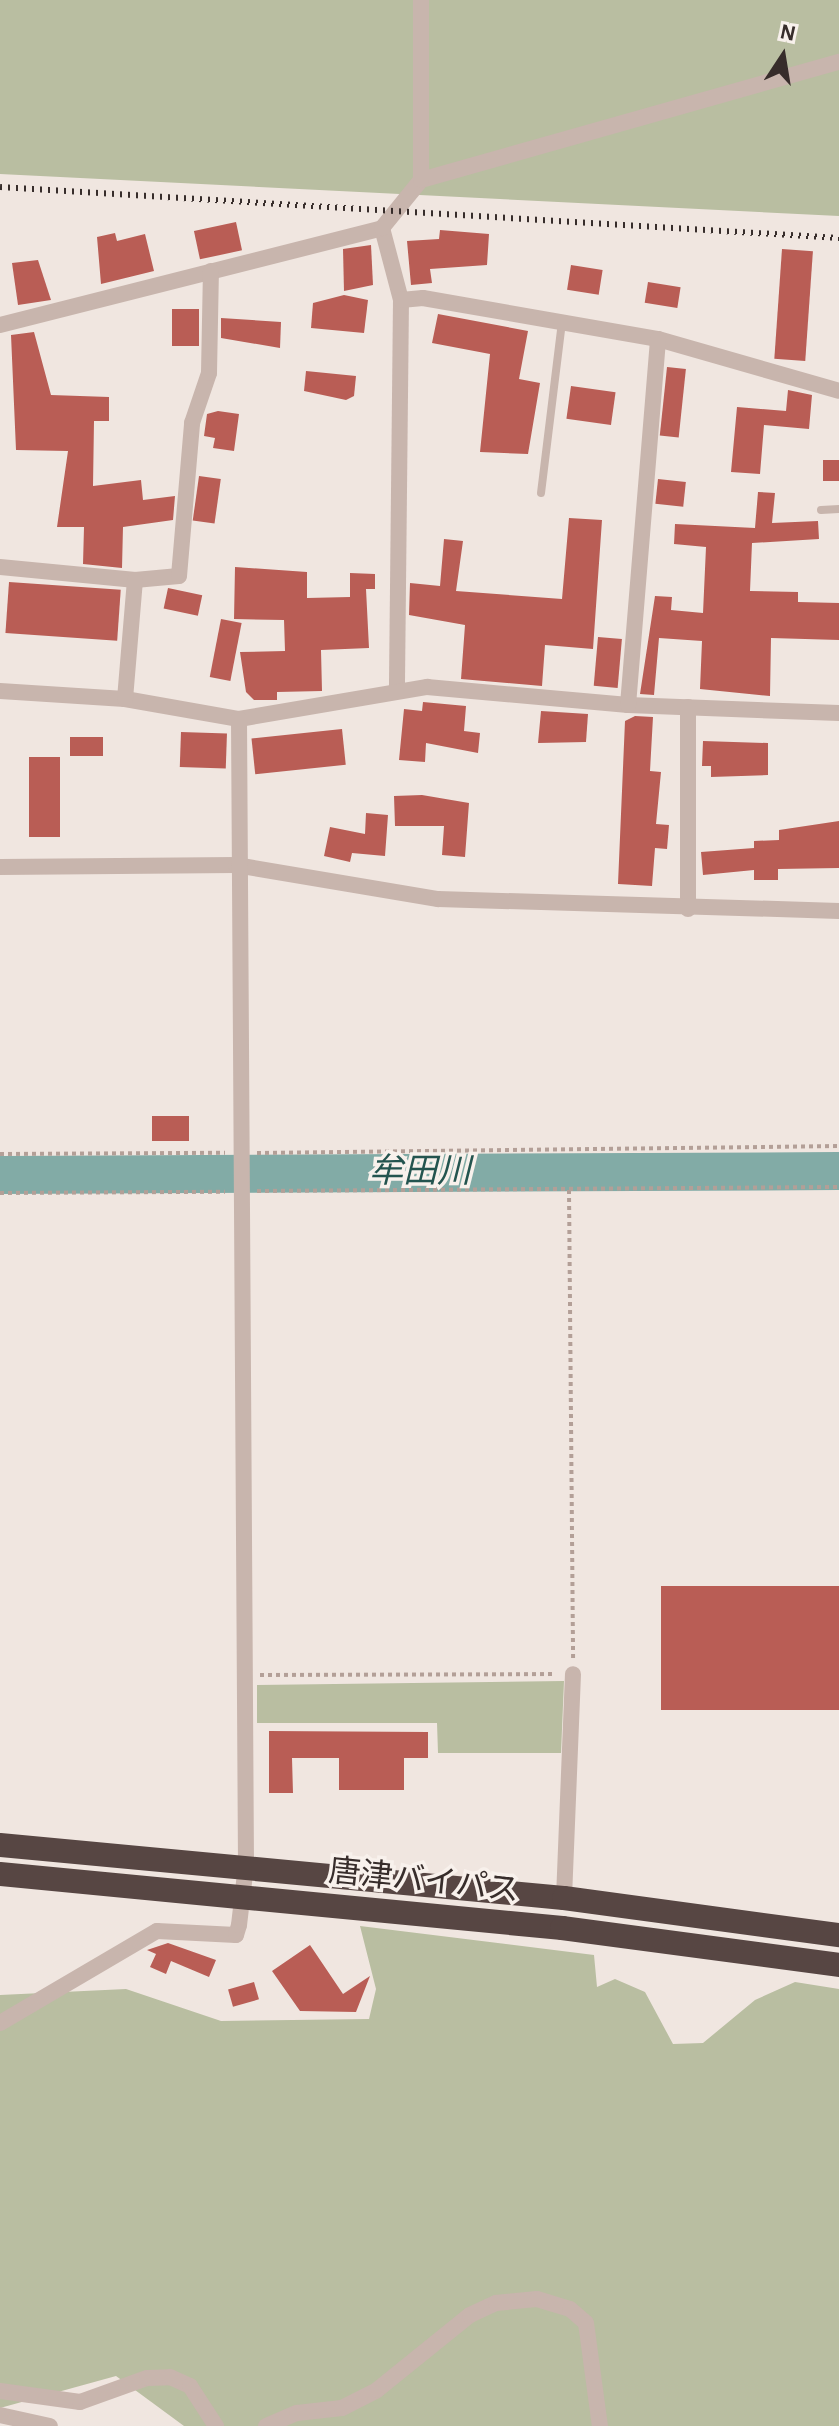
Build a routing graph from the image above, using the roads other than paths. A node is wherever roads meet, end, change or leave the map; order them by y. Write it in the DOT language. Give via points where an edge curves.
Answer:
graph roads {
  1 [pos="421,0"];
  2 [pos="839,62"];
  3 [pos="421,180"];
  4 [pos="382,228"];
  5 [pos="211,271"];
  6 [pos="401,300"];
  7 [pos="562,322"];
  8 [pos="0,325"];
  9 [pos="658,339"];
  10 [pos="839,391"];
  11 [pos="541,493"];
  12 [pos="839,509"];
  13 [pos="821,510"];
  14 [pos="0,567"];
  15 [pos="135,580"];
  16 [pos="0,691"];
  17 [pos="397,691"];
  18 [pos="125,699"];
  19 [pos="628,705"];
  20 [pos="688,707"];
  21 [pos="839,713"];
  22 [pos="239,719"];
  23 [pos="236,865"];
  24 [pos="0,867"];
  25 [pos="688,909"];
  26 [pos="839,911"];
  27 [pos="573,1674"];
  28 [pos="0,1845"];
  29 [pos="246,1865"];
  30 [pos="0,1874"];
  31 [pos="242,1894"];
  32 [pos="564,1898"];
  33 [pos="839,1935"];
  34 [pos="839,1965"];
  35 [pos="0,2023"];
  36 [pos="0,2391"];
  37 [pos="0,2415"];
  38 [pos="50,2426"];
  39 [pos="216,2426"];
  40 [pos="266,2426"];
  41 [pos="600,2426"];
  1 -- 3 [label="street"];
  2 -- 3 [label="street"];
  3 -- 4 [label="street"];
  4 -- 5 [label="street"];
  4 -- 6 [label="street"];
  5 -- 8 [label="street"];
  5 -- 15 [label="street" via="209,373 192,423 179,576"];
  6 -- 7 [label="street" via="423,298"];
  6 -- 17 [label="street"];
  7 -- 9 [label="street"];
  7 -- 11 [label="lane"];
  9 -- 10 [label="street"];
  9 -- 19 [label="street"];
  12 -- 13 [label="lane"];
  14 -- 15 [label="street"];
  15 -- 18 [label="street"];
  16 -- 18 [label="street"];
  17 -- 19 [label="street" via="427,687"];
  17 -- 22 [label="street"];
  18 -- 22 [label="street"];
  19 -- 20 [label="street"];
  20 -- 21 [label="street"];
  20 -- 25 [label="street"];
  22 -- 23 [label="street"];
  23 -- 24 [label="street"];
  23 -- 25 [label="street" via="438,899"];
  23 -- 29 [label="street"];
  25 -- 26 [label="street"];
  27 -- 32 [label="street"];
  28 -- 29 [label="highway, 唐津バイパス"];
  29 -- 31 [label="street"];
  29 -- 32 [label="highway, 唐津バイパス"];
  30 -- 31 [label="highway, 唐津バイパス"];
  31 -- 34 [label="highway, 唐津バイパス"];
  31 -- 35 [label="street" via="236,1935 157,1931"];
  32 -- 33 [label="highway, 唐津バイパス"];
  36 -- 39 [label="street" via="80,2402 147,2378 170,2377 190,2386"];
  37 -- 38 [label="street"];
  40 -- 41 [label="street" via="297,2413 342,2408 377,2390 470,2315 496,2303 537,2299 570,2309 586,2323"];
}
